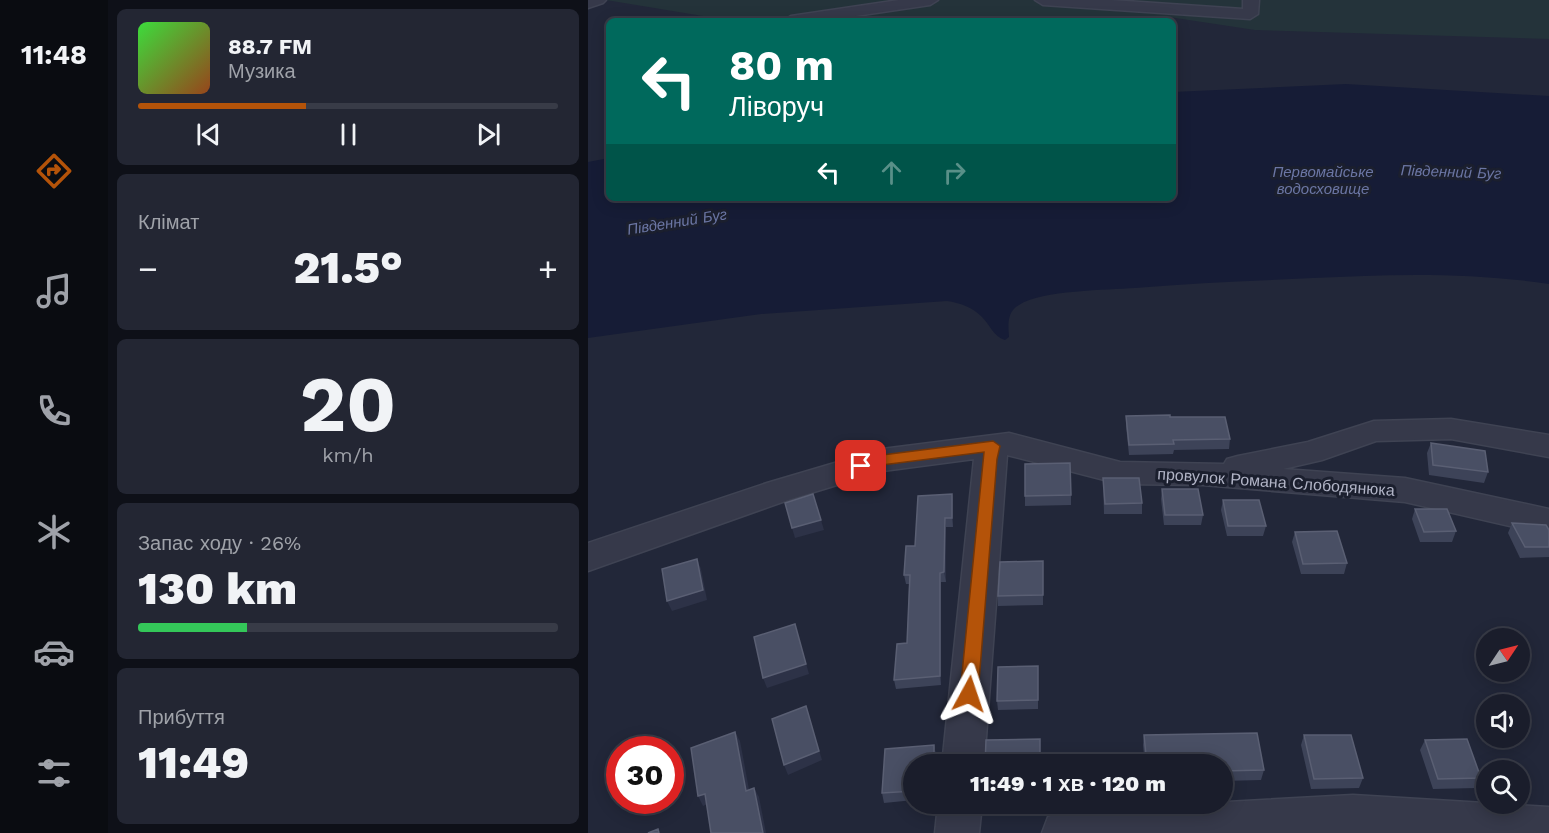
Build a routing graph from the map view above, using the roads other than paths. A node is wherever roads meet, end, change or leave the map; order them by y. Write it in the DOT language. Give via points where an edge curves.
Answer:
graph roads {
  1 [pos="598,0"];
  2 [pos="930,0"];
  3 [pos="1043,0"];
  4 [pos="1251,0"];
  5 [pos="588,3"];
  6 [pos="811,18"];
  7 [pos="993,446"];
  8 [pos="1549,447"];
  9 [pos="1203,474"];
  10 [pos="1549,522"];
  11 [pos="588,557"];
  12 [pos="964,754"];
  13 [pos="959,814"];
  14 [pos="1549,829"];
  15 [pos="957,833"];
  16 [pos="1064,833"];
  1 -- 5 [label="street"];
  2 -- 6 [label="street"];
  3 -- 4 [label="street" via="1250,14"];
  7 -- 9 [label="street, провулок Романа Слободянюка" via="1009,444 1120,473"];
  7 -- 11 [label="street, провулок Романа Слободянюка" via="882,460 779,490"];
  7 -- 12 [label="street"];
  8 -- 9 [label="street" via="1451,429 1374,431 1311,452"];
  9 -- 10 [label="street, провулок Романа Слободянюка" via="1405,490"];
  13 -- 15 [label="street"];
  14 -- 16 [label="street" via="1353,817"];
}
